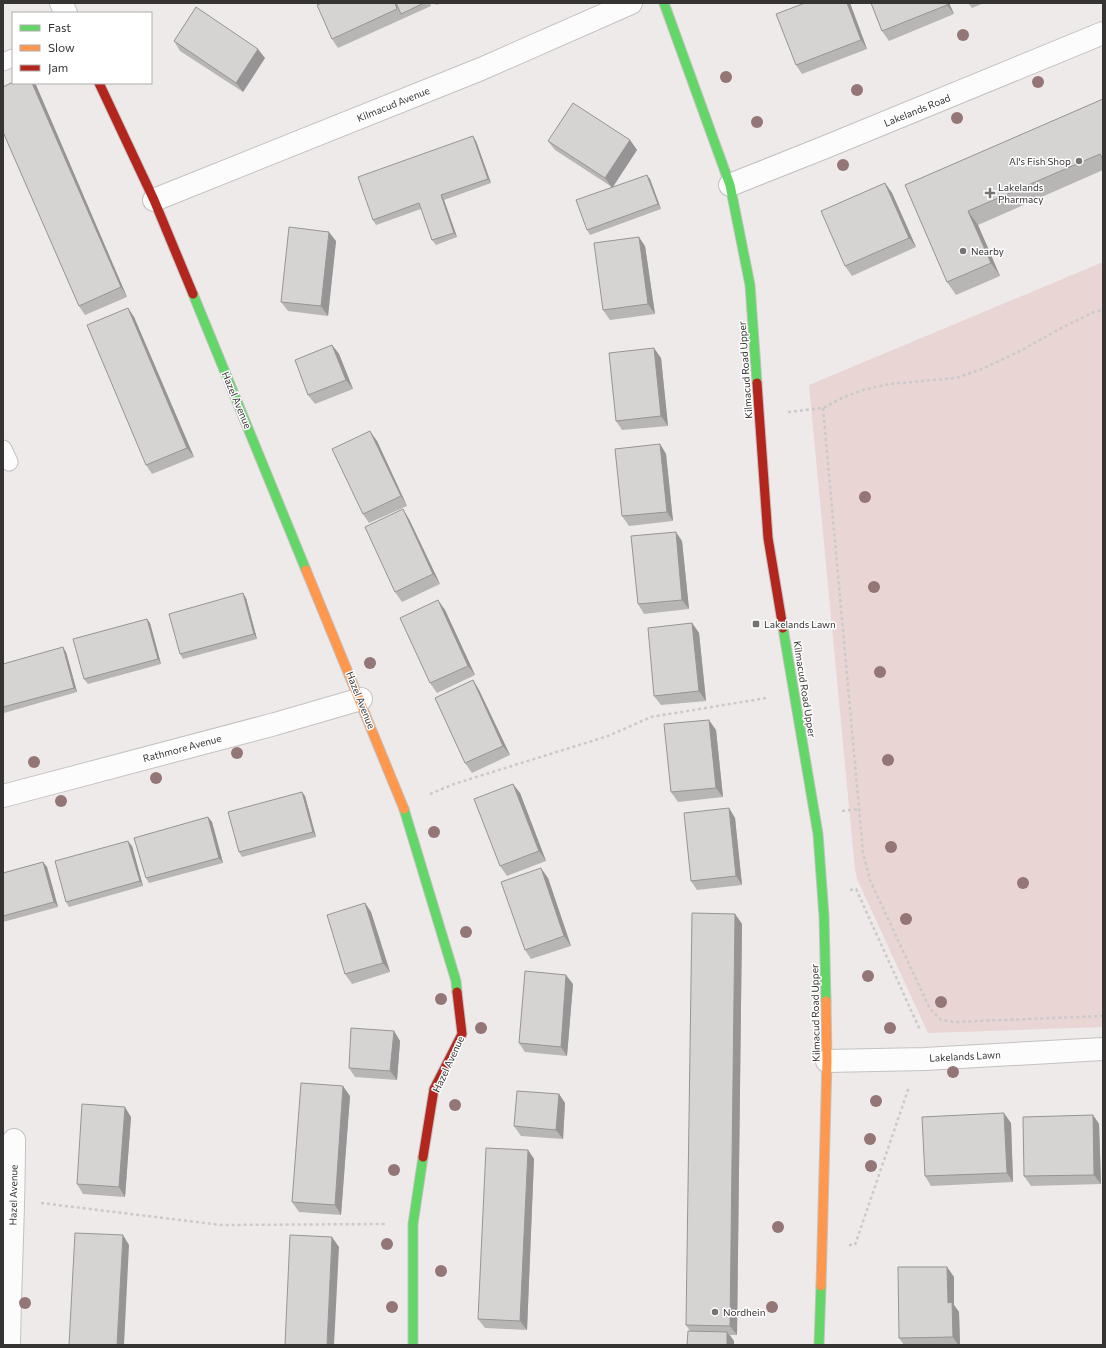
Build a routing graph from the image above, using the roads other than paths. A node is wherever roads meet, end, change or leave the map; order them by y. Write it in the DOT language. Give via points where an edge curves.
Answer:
graph roads {
  1 [pos="61,3"];
  2 [pos="631,3"];
  3 [pos="664,3"];
  4 [pos="66,12"];
  5 [pos="1103,33"];
  6 [pos="99,84"];
  7 [pos="730,184"];
  8 [pos="154,200"];
  9 [pos="360,699"];
  10 [pos="3,796"];
  11 [pos="1103,1049"];
  12 [pos="827,1061"];
  13 [pos="14,1140"];
  14 [pos="9,1345"];
  15 [pos="413,1345"];
  16 [pos="819,1345"];
  1 -- 4 [label="street"];
  2 -- 8 [label="street, Kilmacud Avenue" via="482,69"];
  3 -- 7 [label="street, Kilmacud Road Upper"];
  5 -- 7 [label="street, Lakelands Road"];
  6 -- 8 [label="street, Hazel Avenue"];
  7 -- 12 [label="street, Kilmacud Road Upper" via="750,285 768,538 818,834 824,916"];
  8 -- 9 [label="street, Hazel Avenue"];
  9 -- 10 [label="street, Rathmore Avenue"];
  9 -- 15 [label="street, Hazel Avenue" via="403,805 456,980 462,1034 434,1089 413,1224"];
  11 -- 12 [label="street, Lakelands Lawn"];
  12 -- 16 [label="street, Kilmacud Road Upper"];
  13 -- 14 [label="street, Hazel Avenue"];
}
